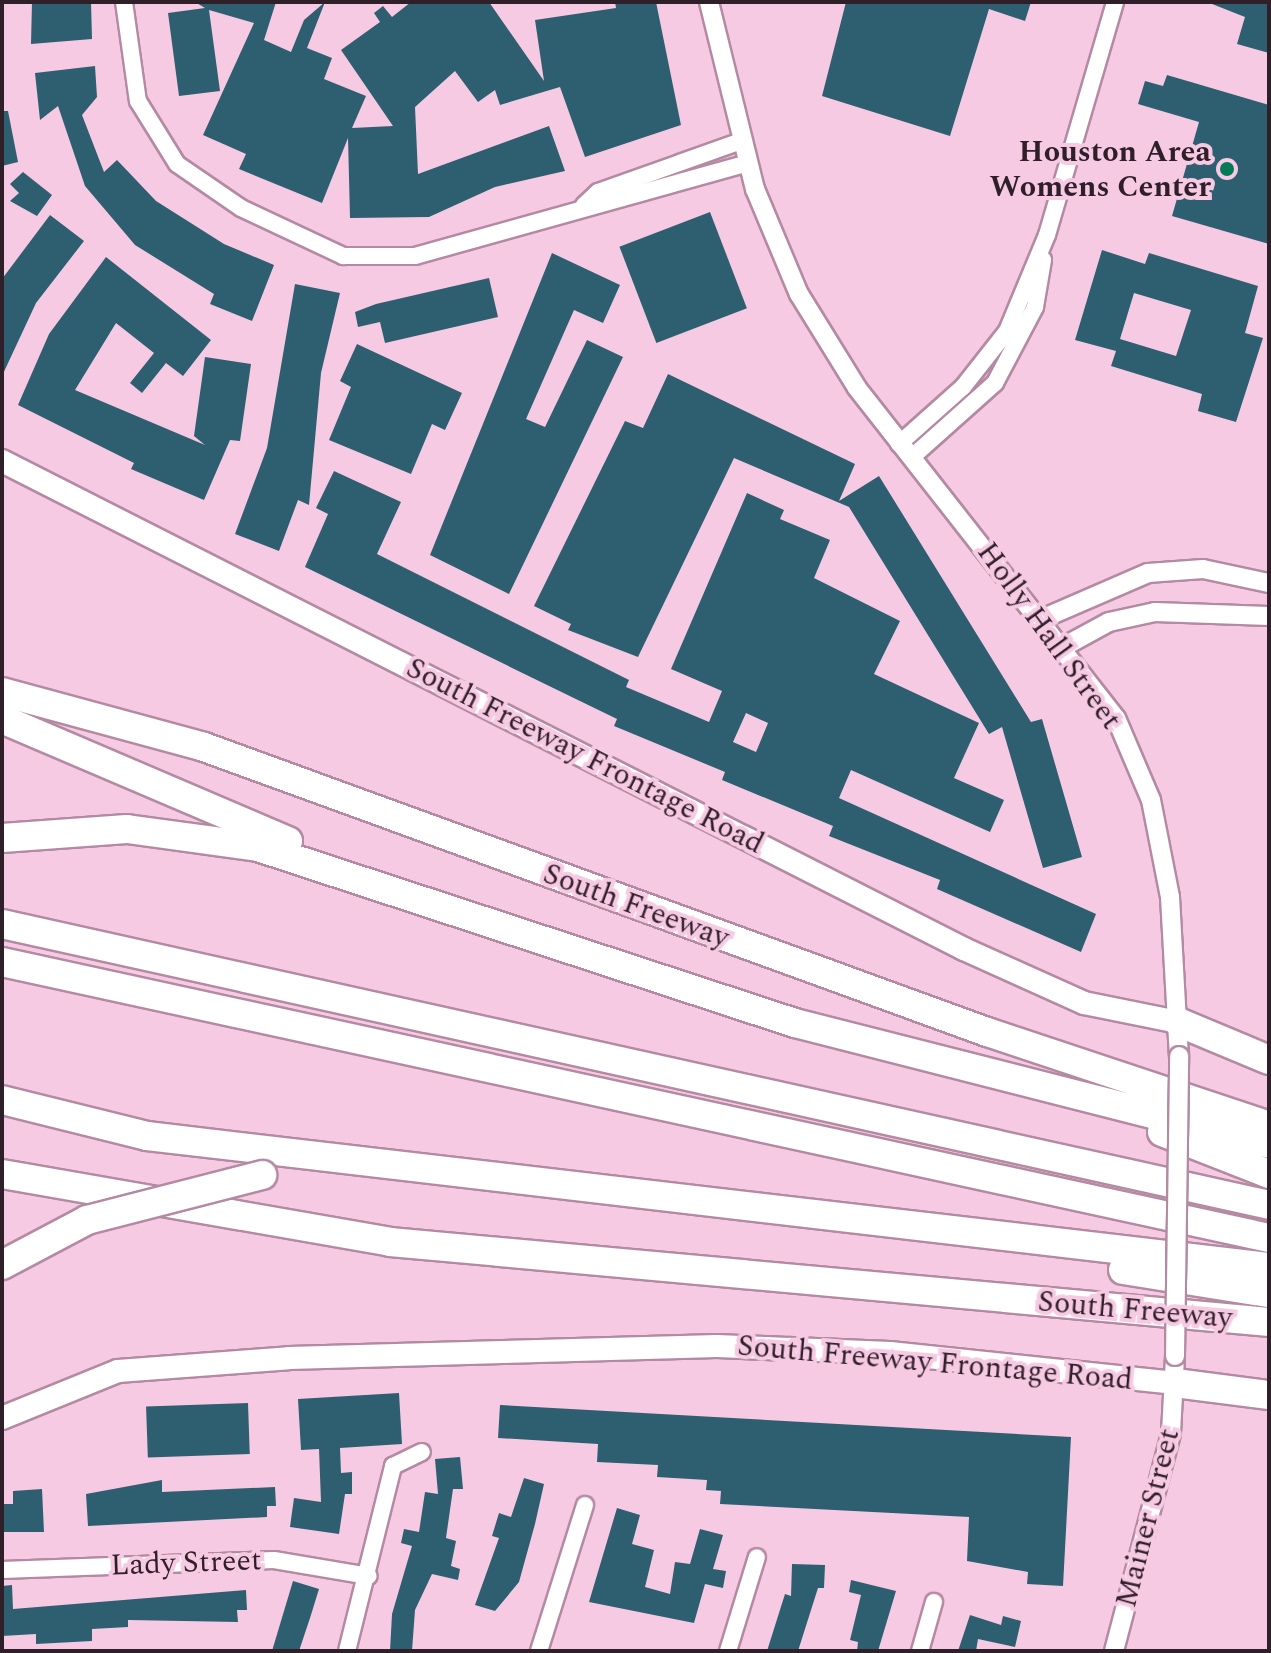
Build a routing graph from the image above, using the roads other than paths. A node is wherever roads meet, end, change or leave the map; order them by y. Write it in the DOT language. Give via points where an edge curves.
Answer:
graph roads {
  1 [pos="124,2"];
  2 [pos="709,2"];
  3 [pos="1115,2"];
  4 [pos="741,141"];
  5 [pos="748,163"];
  6 [pos="584,205"];
  7 [pos="905,451"];
  8 [pos="2,461"];
  9 [pos="1269,583"];
  10 [pos="1268,611"];
  11 [pos="1044,618"];
  12 [pos="1063,647"];
  13 [pos="2,692"];
  14 [pos="2,719"];
  15 [pos="2,838"];
  16 [pos="441,906"];
  17 [pos="2,924"];
  18 [pos="2,962"];
  19 [pos="1178,1022"];
  20 [pos="1269,1060"];
  21 [pos="2,1100"];
  22 [pos="1099,1105"];
  23 [pos="1269,1126"];
  24 [pos="1269,1144"];
  25 [pos="260,1162"];
  26 [pos="2,1174"];
  27 [pos="1269,1174"];
  28 [pos="1269,1205"];
  29 [pos="902,1229"];
  30 [pos="1269,1238"];
  31 [pos="2,1265"];
  32 [pos="1269,1267"];
  33 [pos="1269,1293"];
  34 [pos="1269,1322"];
  35 [pos="1175,1370"];
  36 [pos="1269,1395"];
  37 [pos="2,1418"];
  38 [pos="422,1452"];
  39 [pos="585,1505"];
  40 [pos="757,1557"];
  41 [pos="2,1570"];
  42 [pos="369,1576"];
  43 [pos="934,1602"];
  44 [pos="347,1651"];
  45 [pos="539,1651"];
  46 [pos="728,1651"];
  47 [pos="920,1651"];
  48 [pos="1114,1651"];
  1 -- 6 [label="street" via="133,84 163,147 204,186 301,238 343,256 415,256"];
  2 -- 4 [label="street, Holly Hall Street"];
  3 -- 7 [label="street" via="1047,235 1007,331"];
  4 -- 5 [label="street, Holly Hall Street"];
  4 -- 6 [label="street" via="620,182"];
  5 -- 6 [label="street" via="637,198"];
  5 -- 7 [label="street, Holly Hall Street" via="799,294"];
  7 -- 11 [label="street, Holly Hall Street"];
  8 -- 19 [label="main road, South Freeway Frontage Road" via="964,949 1084,1003"];
  9 -- 11 [label="street" via="1203,569 1148,573"];
  10 -- 12 [label="street" via="1155,612 1109,622"];
  11 -- 12 [label="street, Holly Hall Street"];
  12 -- 19 [label="street, Holly Hall Street" via="1116,718 1151,800 1170,897"];
  13 -- 23 [label="highway, South Freeway" via="204,747 987,1032"];
  14 -- 16 [label="highway"];
  15 -- 16 [label="highway" via="127,829 258,847"];
  16 -- 22 [label="highway" via="795,1023"];
  17 -- 28 [label="highway"];
  18 -- 30 [label="highway"];
  19 -- 20 [label="highway"];
  19 -- 35 [label="street, Holly Hall Street, bridge"];
  21 -- 25 [label="highway"];
  22 -- 24 [label="highway"];
  22 -- 27 [label="highway"];
  25 -- 29 [label="highway" via="338,1160"];
  25 -- 31 [label="highway, bridge" via="87,1220"];
  26 -- 34 [label="highway, South Freeway" via="390,1242"];
  29 -- 32 [label="highway"];
  29 -- 33 [label="highway"];
  35 -- 36 [label="highway"];
  35 -- 37 [label="main road, South Freeway Frontage Road" via="717,1346 228,1360 118,1371"];
  35 -- 48 [label="street, Mainer Street" via="1158,1492"];
  38 -- 42 [label="street" via="393,1466"];
  39 -- 45 [label="street"];
  40 -- 46 [label="street"];
  41 -- 42 [label="street, Lady Street" via="274,1560"];
  42 -- 44 [label="street"];
  43 -- 47 [label="street"];
}
